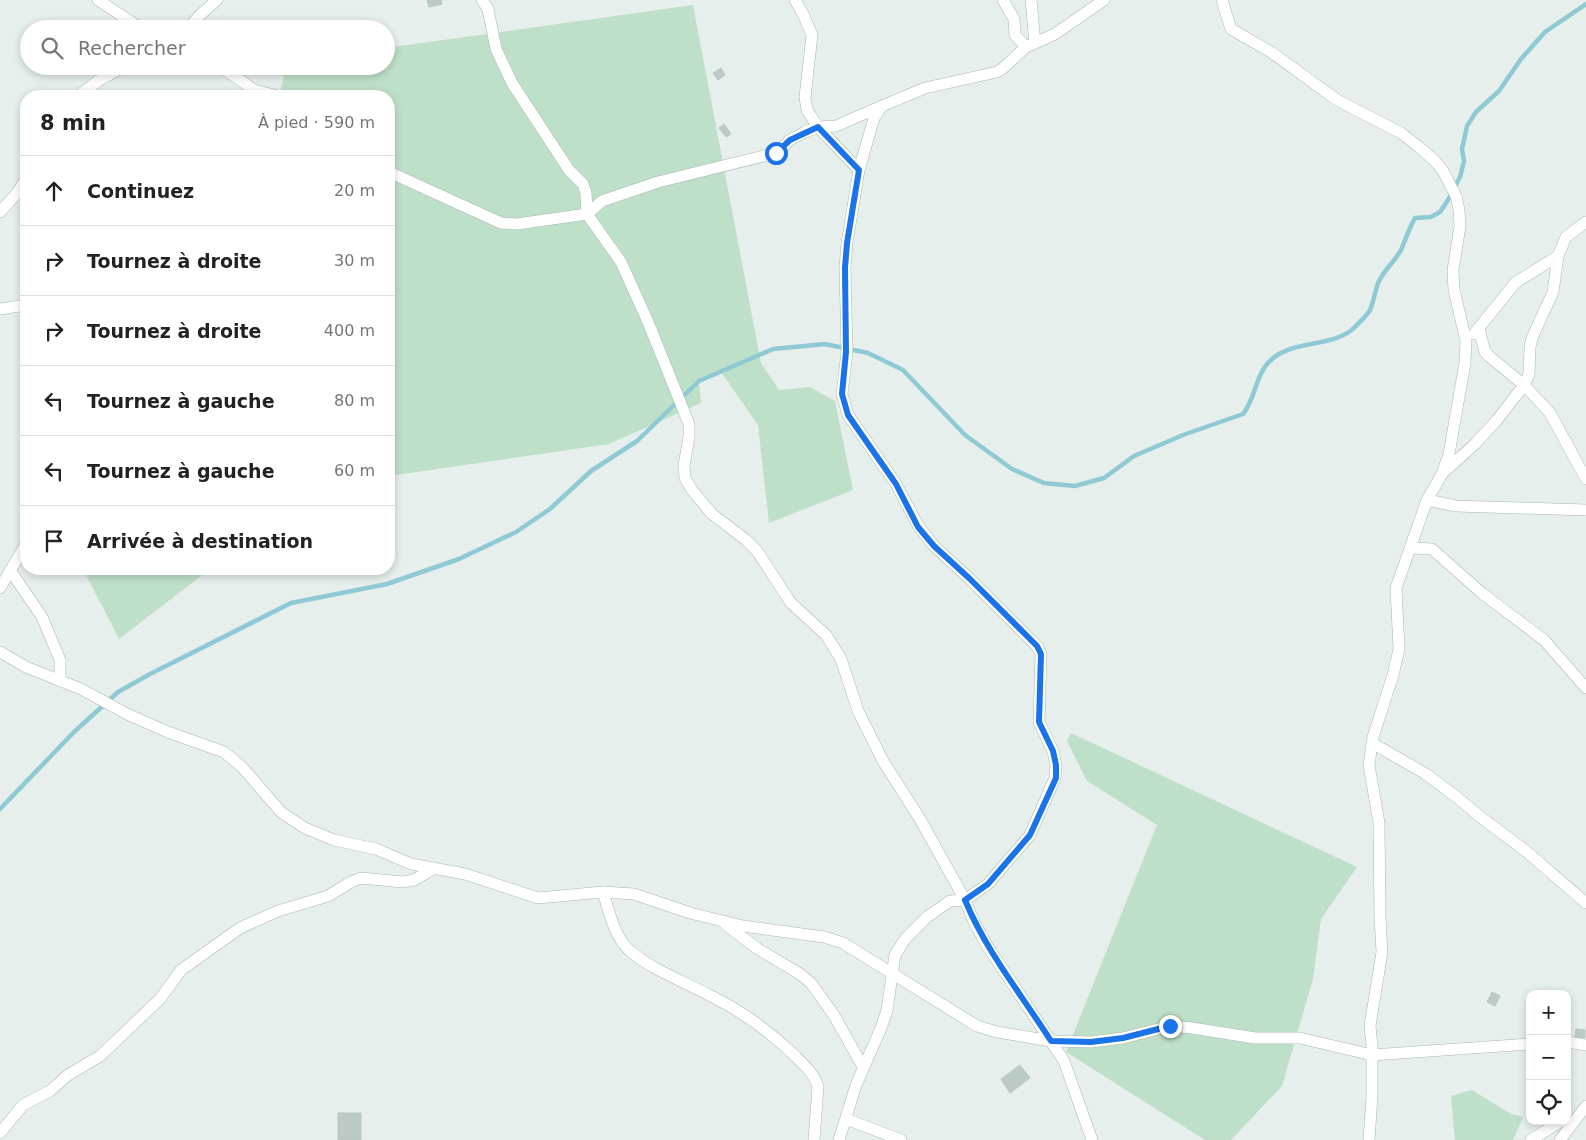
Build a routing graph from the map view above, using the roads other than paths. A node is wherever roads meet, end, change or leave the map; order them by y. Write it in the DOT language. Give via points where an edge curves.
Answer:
graph roads {
  1 [pos="98,0"];
  2 [pos="217,0"];
  3 [pos="482,0"];
  4 [pos="795,0"];
  5 [pos="1003,0"];
  6 [pos="1030,0"];
  7 [pos="1104,0"];
  8 [pos="1222,0"];
  9 [pos="128,20"];
  10 [pos="196,20"];
  11 [pos="1031,45"];
  12 [pos="109,75"];
  13 [pos="233,75"];
  14 [pos="86,90"];
  15 [pos="254,90"];
  16 [pos="882,106"];
  17 [pos="818,127"];
  18 [pos="859,170"];
  19 [pos="395,175"];
  20 [pos="20,189"];
  21 [pos="0,212"];
  22 [pos="587,214"];
  23 [pos="1586,222"];
  24 [pos="1558,256"];
  25 [pos="20,306"];
  26 [pos="0,309"];
  27 [pos="1479,329"];
  28 [pos="1466,342"];
  29 [pos="1524,385"];
  30 [pos="1442,474"];
  31 [pos="1586,479"];
  32 [pos="1427,500"];
  33 [pos="1586,510"];
  34 [pos="1412,548"];
  35 [pos="20,554"];
  36 [pos="10,570"];
  37 [pos="0,588"];
  38 [pos="0,652"];
  39 [pos="60,680"];
  40 [pos="1586,688"];
  41 [pos="1372,743"];
  42 [pos="435,868"];
  43 [pos="602,892"];
  44 [pos="965,900"];
  45 [pos="1586,903"];
  46 [pos="720,921"];
  47 [pos="892,973"];
  48 [pos="1051,1041"];
  49 [pos="1571,1043"];
  50 [pos="1526,1044"];
  51 [pos="1586,1045"];
  52 [pos="1372,1055"];
  53 [pos="863,1066"];
  54 [pos="1586,1106"];
  55 [pos="1571,1115"];
  56 [pos="846,1119"];
  57 [pos="1555,1125"];
  58 [pos="0,1133"];
  59 [pos="814,1140"];
  60 [pos="839,1140"];
  61 [pos="902,1140"];
  62 [pos="1092,1140"];
  63 [pos="1369,1140"];
  64 [pos="1531,1140"];
  65 [pos="1560,1140"];
  1 -- 9 [label="street"];
  2 -- 10 [label="street"];
  3 -- 22 [label="street" via="488,10 496,49 512,82 569,170 583,184"];
  4 -- 17 [label="street" via="812,35 805,96 807,110"];
  5 -- 11 [label="street" via="1014,19 1015,35"];
  6 -- 11 [label="street"];
  7 -- 11 [label="street" via="1055,34"];
  8 -- 28 [label="street" via="1231,29 1271,52 1337,100 1401,133 1439,166 1456,196 1459,210 1460,226 1452,270"];
  11 -- 16 [label="street" via="997,72 925,88"];
  12 -- 14 [label="street"];
  13 -- 15 [label="street"];
  16 -- 17 [label="street" via="836,126"];
  16 -- 18 [label="street" via="874,118"];
  17 -- 18 [label="street"];
  17 -- 22 [label="street" via="790,140 776,153 658,182 602,201"];
  18 -- 44 [label="street" via="845,268 846,352 842,394 848,415 896,484 918,527 1037,646 1041,654 1039,722 1053,751 1056,778 1030,835 988,884"];
  19 -- 22 [label="street" via="502,224"];
  20 -- 21 [label="street"];
  22 -- 44 [label="street" via="621,262 689,424 685,478 712,514 757,551 791,603 826,635 842,659 858,711 883,761"];
  23 -- 24 [label="street" via="1566,237"];
  24 -- 27 [label="street" via="1515,283"];
  24 -- 29 [label="street" via="1553,292 1532,338 1529,374"];
  25 -- 26 [label="street"];
  27 -- 28 [label="street"];
  27 -- 29 [label="street" via="1485,352"];
  28 -- 30 [label="street" via="1449,454"];
  29 -- 30 [label="street" via="1475,444"];
  29 -- 31 [label="street" via="1550,412"];
  30 -- 32 [label="street"];
  32 -- 33 [label="street" via="1456,506"];
  32 -- 34 [label="street"];
  34 -- 40 [label="street" via="1432,549 1483,594 1544,640"];
  34 -- 41 [label="street" via="1396,588 1399,649 1394,675"];
  35 -- 36 [label="street"];
  36 -- 37 [label="street"];
  36 -- 39 [label="street" via="42,617 60,660"];
  38 -- 39 [label="street" via="26,667"];
  39 -- 42 [label="street" via="160,729 224,752 242,766 282,813 305,828 334,840 376,849 411,864"];
  41 -- 45 [label="street" via="1426,774 1527,852"];
  41 -- 52 [label="street" via="1368,765 1379,823 1382,952 1370,1026"];
  42 -- 43 [label="street" via="466,874 538,898"];
  42 -- 58 [label="street" via="414,880 403,882 361,878 328,896 278,911 240,928 181,970 160,999 100,1056 68,1075 50,1091 23,1105"];
  43 -- 46 [label="street" via="634,894"];
  43 -- 59 [label="street" via="617,934 628,949 646,963 750,1019 805,1065 818,1087"];
  44 -- 47 [label="street" via="950,902 921,923 895,955"];
  44 -- 48 [label="street" via="988,947"];
  46 -- 47 [label="street" via="824,937 842,943"];
  46 -- 53 [label="street" via="811,983"];
  47 -- 48 [label="street" via="977,1026"];
  47 -- 53 [label="street" via="884,1019"];
  48 -- 52 [label="street" via="1091,1042 1123,1038 1170,1026 1255,1038 1300,1038"];
  48 -- 62 [label="street" via="1064,1061"];
  49 -- 51 [label="street"];
  50 -- 52 [label="street"];
  52 -- 63 [label="street"];
  53 -- 56 [label="street"];
  54 -- 55 [label="street"];
  54 -- 65 [label="street"];
  56 -- 60 [label="street"];
  56 -- 61 [label="street"];
  57 -- 64 [label="street"];
}
